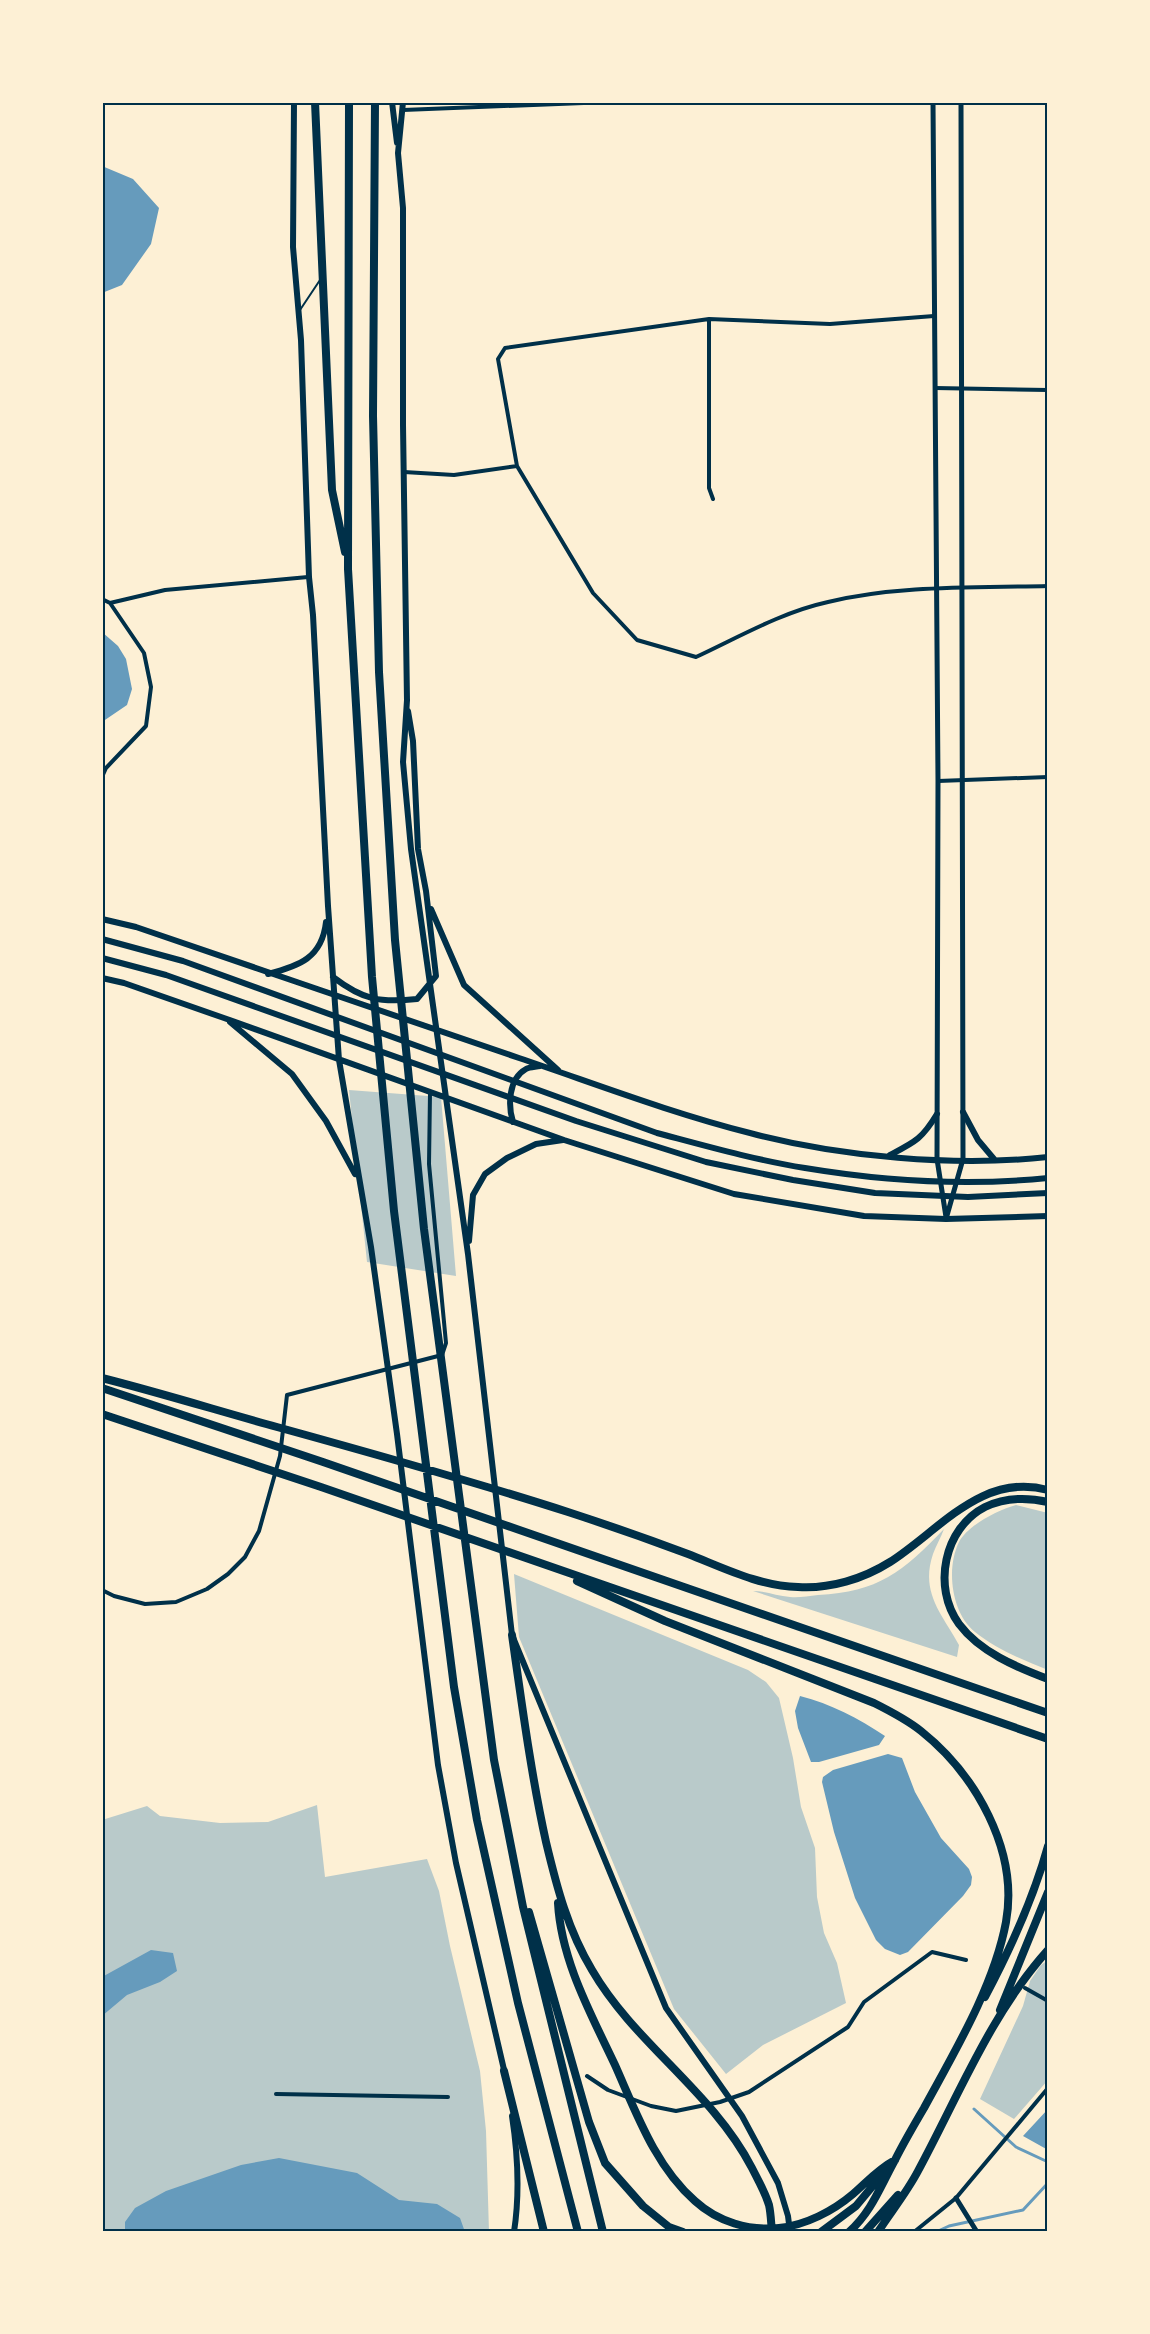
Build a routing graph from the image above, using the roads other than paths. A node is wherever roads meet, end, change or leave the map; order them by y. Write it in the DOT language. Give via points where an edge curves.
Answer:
graph roads {
  1 [pos="294,102"];
  2 [pos="315,102"];
  3 [pos="349,102"];
  4 [pos="375,102"];
  5 [pos="392,102"];
  6 [pos="403,102"];
  7 [pos="609,102"];
  8 [pos="933,102"];
  9 [pos="961,102"];
  10 [pos="1047,102"];
  11 [pos="403,110"];
  12 [pos="1048,122"];
  13 [pos="398,153"];
  14 [pos="324,275"];
  15 [pos="298,312"];
  16 [pos="934,316"];
  17 [pos="709,320"];
  18 [pos="934,388"];
  19 [pos="961,389"];
  20 [pos="1048,390"];
  21 [pos="517,465"];
  22 [pos="404,472"];
  23 [pos="713,499"];
  24 [pos="348,569"];
  25 [pos="309,577"];
  26 [pos="1048,586"];
  27 [pos="935,588"];
  28 [pos="960,588"];
  29 [pos="102,599"];
  30 [pos="110,603"];
  31 [pos="407,700"];
  32 [pos="102,777"];
  33 [pos="1048,777"];
  34 [pos="938,781"];
  35 [pos="961,781"];
  36 [pos="426,891"];
  37 [pos="328,906"];
  38 [pos="102,919"];
  39 [pos="102,939"];
  40 [pos="102,958"];
  41 [pos="268,974"];
  42 [pos="333,977"];
  43 [pos="102,978"];
  44 [pos="333,995"];
  45 [pos="225,1018"];
  46 [pos="339,1059"];
  47 [pos="540,1065"];
  48 [pos="563,1074"];
  49 [pos="430,1093"];
  50 [pos="963,1112"];
  51 [pos="937,1114"];
  52 [pos="513,1122"];
  53 [pos="564,1140"];
  54 [pos="889,1156"];
  55 [pos="1048,1157"];
  56 [pos="937,1159"];
  57 [pos="963,1159"];
  58 [pos="994,1159"];
  59 [pos="1048,1178"];
  60 [pos="358,1182"];
  61 [pos="1048,1194"];
  62 [pos="1048,1216"];
  63 [pos="946,1219"];
  64 [pos="468,1254"];
  65 [pos="102,1378"];
  66 [pos="102,1388"];
  67 [pos="102,1414"];
  68 [pos="1048,1490"];
  69 [pos="1048,1502"];
  70 [pos="540,1564"];
  71 [pos="102,1590"];
  72 [pos="512,1635"];
  73 [pos="1048,1679"];
  74 [pos="1048,1713"];
  75 [pos="1048,1739"];
  76 [pos="510,1846"];
  77 [pos="1048,1846"];
  78 [pos="558,1892"];
  79 [pos="1048,1892"];
  80 [pos="1048,1950"];
  81 [pos="966,1960"];
  82 [pos="1025,1988"];
  83 [pos="1048,2001"];
  84 [pos="969,2027"];
  85 [pos="990,2033"];
  86 [pos="504,2071"];
  87 [pos="587,2076"];
  88 [pos="1048,2088"];
  89 [pos="276,2094"];
  90 [pos="448,2097"];
  91 [pos="895,2160"];
  92 [pos="917,2174"];
  93 [pos="956,2198"];
  94 [pos="975,2229"];
  95 [pos="514,2232"];
  96 [pos="544,2232"];
  97 [pos="578,2232"];
  98 [pos="603,2232"];
  99 [pos="683,2232"];
  100 [pos="772,2232"];
  101 [pos="790,2232"];
  102 [pos="821,2232"];
  103 [pos="849,2232"];
  104 [pos="865,2232"];
  105 [pos="878,2232"];
  106 [pos="914,2232"];
  1 -- 15 [label="main road" via="293,247"];
  2 -- 14 [label="highway"];
  3 -- 24 [label="highway"];
  4 -- 76 [label="highway" via="375,561 392,898 436,1331 488,1720"];
  5 -- 13 [label="main road"];
  6 -- 11 [label="main road"];
  7 -- 11 [label="street"];
  8 -- 16 [label="street"];
  9 -- 19 [label="street"];
  10 -- 12 [label="street"];
  11 -- 13 [label="main road"];
  13 -- 22 [label="main road" via="403,208"];
  14 -- 15 [label="lane"];
  14 -- 24 [label="highway" via="332,490"];
  15 -- 25 [label="main road"];
  16 -- 17 [label="street" via="830,324"];
  16 -- 18 [label="street"];
  17 -- 21 [label="street" via="505,348 498,359"];
  17 -- 23 [label="street" via="709,488"];
  18 -- 19 [label="street"];
  18 -- 27 [label="street"];
  19 -- 20 [label="street"];
  19 -- 28 [label="street"];
  21 -- 22 [label="street" via="454,475"];
  21 -- 27 [label="street" via="593,593 637,640 696,657 780,618 826,602 892,590"];
  22 -- 31 [label="main road"];
  24 -- 97 [label="highway" via="374,1012 400,1262 454,1687 493,1896"];
  25 -- 30 [label="street" via="165,590"];
  25 -- 37 [label="main road"];
  26 -- 28 [label="street"];
  27 -- 28 [label="street"];
  27 -- 34 [label="street"];
  28 -- 35 [label="street"];
  29 -- 30 [label="street"];
  30 -- 32 [label="street" via="144,653 151,687 146,726"];
  31 -- 36 [label="main road" via="418,849"];
  31 -- 64 [label="main road" via="403,762 409,826"];
  33 -- 35 [label="street"];
  34 -- 35 [label="street"];
  34 -- 51 [label="street"];
  35 -- 50 [label="street"];
  36 -- 42 [label="main road" via="436,976 417,999 387,1002 353,993"];
  36 -- 48 [label="main road" via="464,985"];
  37 -- 41 [label="main road" via="324,935 314,953 296,966"];
  37 -- 42 [label="main road"];
  38 -- 41 [label="main road" via="136,927"];
  39 -- 59 [label="main road" via="183,961 657,1133 712,1148 806,1168 891,1178"];
  40 -- 61 [label="main road" via="176,979 586,1124 706,1162 875,1193 968,1197"];
  41 -- 44 [label="main road"];
  42 -- 44 [label="main road"];
  43 -- 45 [label="main road"];
  44 -- 46 [label="main road"];
  44 -- 47 [label="main road"];
  45 -- 46 [label="main road"];
  45 -- 60 [label="main road" via="292,1074 326,1121"];
  46 -- 49 [label="main road"];
  46 -- 60 [label="main road"];
  47 -- 48 [label="main road"];
  47 -- 52 [label="main road" via="524,1070 512,1086 509,1109"];
  48 -- 54 [label="main road" via="751,1134"];
  49 -- 52 [label="main road"];
  49 -- 71 [label="street" via="429,1164 446,1344 442,1355 287,1395 280,1456 259,1531 245,1557 207,1589 177,1602 145,1604"];
  50 -- 57 [label="street"];
  50 -- 58 [label="main road"];
  51 -- 54 [label="main road" via="917,1141"];
  51 -- 56 [label="street"];
  52 -- 53 [label="main road"];
  53 -- 63 [label="main road" via="734,1194 864,1216"];
  53 -- 64 [label="main road" via="536,1144 485,1174 473,1195"];
  54 -- 56 [label="main road"];
  55 -- 58 [label="main road"];
  56 -- 57 [label="main road"];
  56 -- 63 [label="street"];
  57 -- 58 [label="main road"];
  57 -- 63 [label="street"];
  60 -- 86 [label="main road" via="397,1434 436,1755 456,1863"];
  62 -- 63 [label="main road"];
  64 -- 72 [label="main road"];
  65 -- 68 [label="highway" via="477,1483 761,1581 801,1587 836,1584 870,1573 904,1553 961,1508 994,1490"];
  66 -- 74 [label="highway"];
  67 -- 70 [label="highway"];
  69 -- 73 [label="highway" via="1014,1498 983,1508 956,1536 944,1572 950,1608 971,1637 1007,1661"];
  70 -- 75 [label="highway"];
  70 -- 84 [label="highway" via="665,1621 874,1703 920,1730 953,1762 989,1818 1003,1859 1007,1892 1002,1940"];
  72 -- 78 [label="highway" via="537,1803"];
  72 -- 101 [label="main road" via="666,2008 742,2116 778,2183"];
  76 -- 98 [label="highway"];
  76 -- 99 [label="highway" via="589,2122 605,2163 643,2206 669,2227"];
  77 -- 84 [label="highway" via="1015,1939"];
  78 -- 91 [label="highway" via="559,1915 585,2001 651,2144 695,2201 737,2225 779,2228 826,2213"];
  78 -- 100 [label="highway" via="572,1932 619,2011 711,2106 745,2154 769,2205"];
  79 -- 85 [label="highway"];
  80 -- 85 [label="highway"];
  81 -- 87 [label="street" via="932,1952 864,2002 848,2027 749,2092 720,2102 676,2111 608,2090"];
  82 -- 83 [label="street"];
  84 -- 91 [label="highway"];
  85 -- 92 [label="highway"];
  86 -- 95 [label="main road" via="516,2139 518,2208"];
  86 -- 96 [label="highway"];
  88 -- 93 [label="street"];
  89 -- 90 [label="street"];
  91 -- 102 [label="highway" via="856,2206"];
  91 -- 103 [label="highway" via="871,2208"];
  92 -- 104 [label="highway"];
  92 -- 105 [label="highway"];
  93 -- 94 [label="street"];
  93 -- 106 [label="street"];
}
